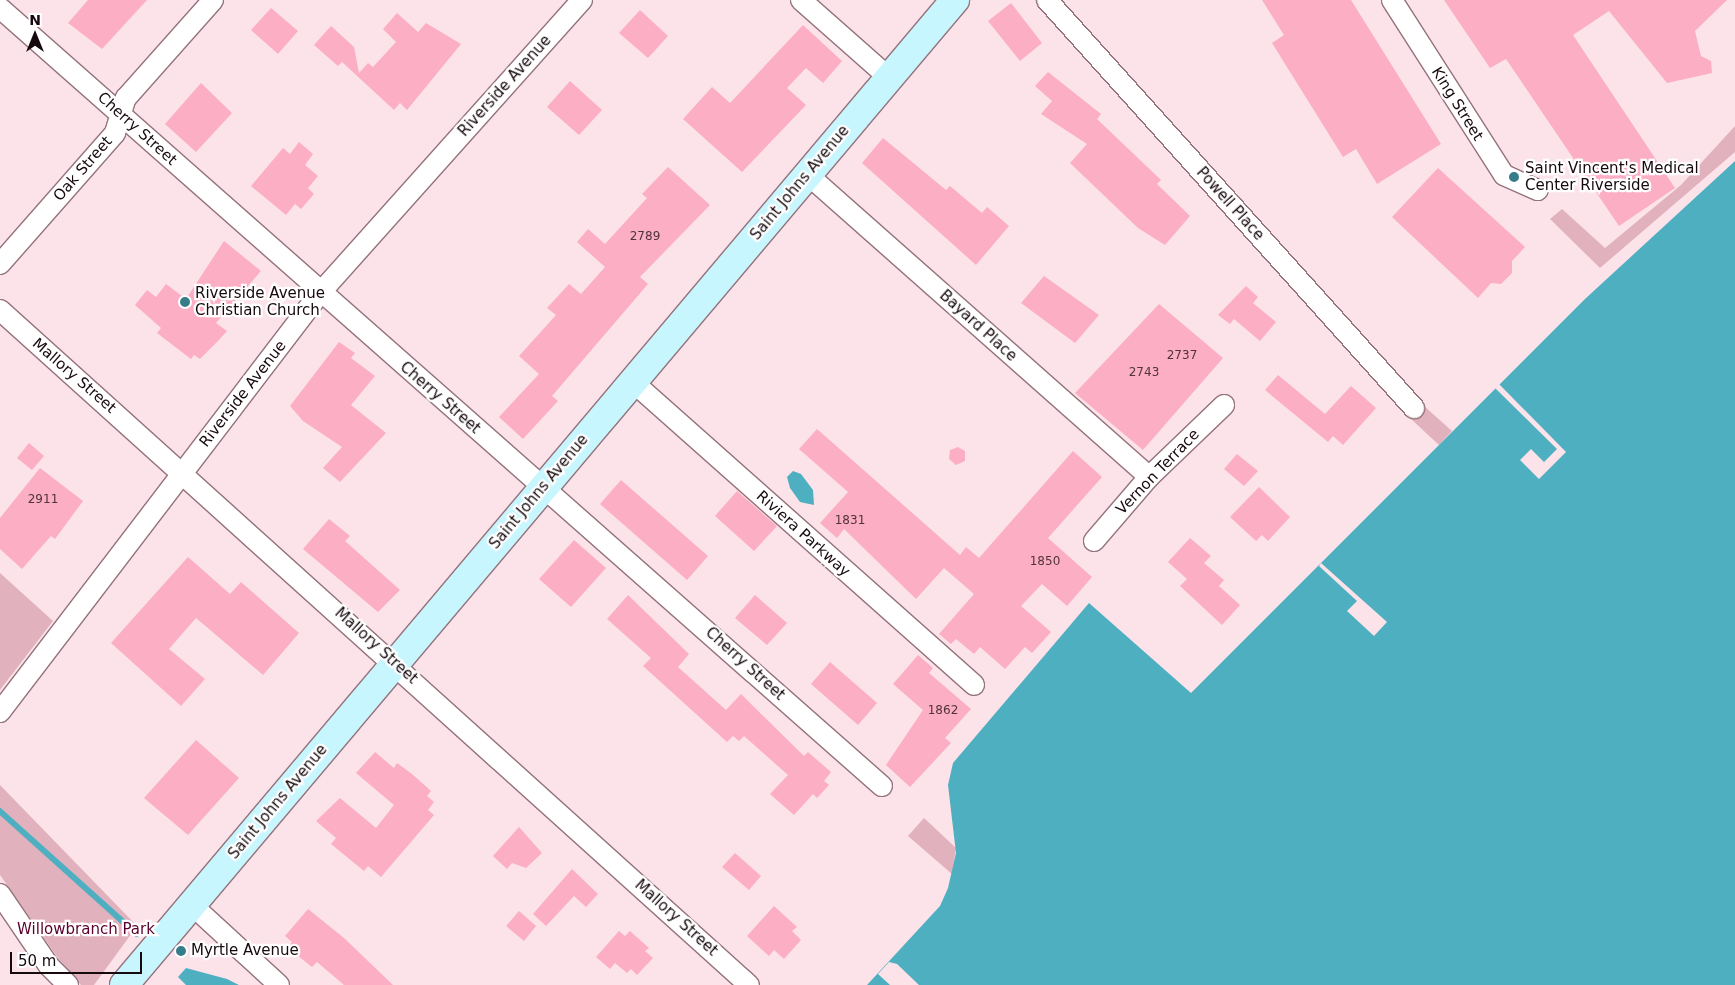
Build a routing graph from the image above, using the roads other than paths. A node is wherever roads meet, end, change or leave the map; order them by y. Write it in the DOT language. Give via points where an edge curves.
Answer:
graph roads {
  1 [pos="213,0"];
  2 [pos="582,0"];
  3 [pos="801,0"];
  4 [pos="954,0"];
  5 [pos="1047,0"];
  6 [pos="1392,0"];
  7 [pos="0,8"];
  8 [pos="888,77"];
  9 [pos="121,115"];
  10 [pos="807,174"];
  11 [pos="1538,190"];
  12 [pos="0,264"];
  13 [pos="320,293"];
  14 [pos="0,310"];
  15 [pos="633,382"];
  16 [pos="1224,404"];
  17 [pos="1414,408"];
  18 [pos="183,472"];
  19 [pos="1148,477"];
  20 [pos="543,488"];
  21 [pos="1094,542"];
  22 [pos="395,662"];
  23 [pos="974,685"];
  24 [pos="0,712"];
  25 [pos="882,786"];
  26 [pos="0,894"];
  27 [pos="192,905"];
  28 [pos="68,985"];
  29 [pos="124,985"];
  30 [pos="279,985"];
  31 [pos="749,985"];
  1 -- 9 [label="street, Oak Street" via="126,98"];
  2 -- 13 [label="street, Riverside Avenue"];
  3 -- 8 [label="street"];
  4 -- 8 [label="main road, Saint Johns Avenue"];
  5 -- 17 [label="street, Powell Place"];
  6 -- 11 [label="street, King Street" via="1504,175"];
  7 -- 9 [label="street, Cherry Street"];
  8 -- 10 [label="main road, Saint Johns Avenue"];
  9 -- 12 [label="street, Oak Street" via="115,133"];
  9 -- 13 [label="street, Cherry Street"];
  10 -- 15 [label="main road, Saint Johns Avenue"];
  10 -- 19 [label="street, Bayard Place"];
  13 -- 18 [label="street, Riverside Avenue"];
  13 -- 20 [label="street, Cherry Street"];
  14 -- 18 [label="street, Mallory Street"];
  15 -- 20 [label="main road, Saint Johns Avenue"];
  15 -- 23 [label="street, Riviera Parkway"];
  16 -- 19 [label="street, Vernon Terrace"];
  18 -- 22 [label="street, Mallory Street"];
  18 -- 24 [label="street, Riverside Avenue"];
  19 -- 21 [label="street, Vernon Terrace"];
  20 -- 22 [label="main road, Saint Johns Avenue"];
  20 -- 25 [label="street, Cherry Street"];
  22 -- 27 [label="main road, Saint Johns Avenue"];
  22 -- 31 [label="street, Mallory Street"];
  26 -- 28 [label="street" via="49,966"];
  27 -- 29 [label="main road, Saint Johns Avenue"];
  27 -- 30 [label="street"];
}
